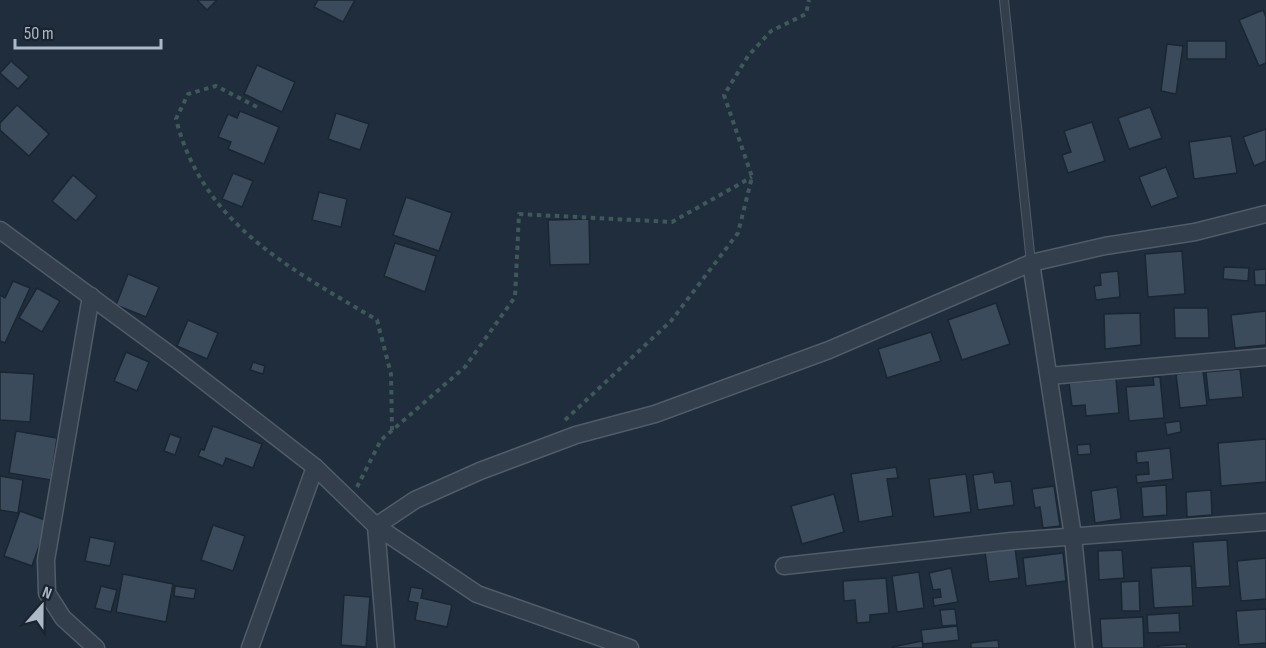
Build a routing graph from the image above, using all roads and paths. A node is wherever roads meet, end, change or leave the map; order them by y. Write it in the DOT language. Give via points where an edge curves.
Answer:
graph roads {
  1 [pos="809,0"];
  2 [pos="1004,0"];
  3 [pos="257,107"];
  4 [pos="752,177"];
  5 [pos="1266,214"];
  6 [pos="0,230"];
  7 [pos="1031,262"];
  8 [pos="91,296"];
  9 [pos="1266,357"];
  10 [pos="1048,376"];
  11 [pos="564,421"];
  12 [pos="392,431"];
  13 [pos="315,467"];
  14 [pos="350,501"];
  15 [pos="1266,522"];
  16 [pos="376,526"];
  17 [pos="1073,536"];
  18 [pos="784,566"];
  19 [pos="96,648"];
  20 [pos="250,648"];
  21 [pos="386,648"];
  22 [pos="630,648"];
  23 [pos="1084,648"];
  1 -- 4 [label="path" via="806,14 771,31 748,56 724,94"];
  2 -- 7 [label="lane"];
  3 -- 12 [label="path" via="216,86 188,94 176,119 182,145 204,188 269,253 377,320 391,374"];
  4 -- 11 [label="path" via="738,232 671,321"];
  4 -- 12 [label="path" via="672,222 519,214 515,297 465,367"];
  5 -- 7 [label="street" via="1195,232"];
  6 -- 8 [label="street"];
  7 -- 10 [label="street"];
  7 -- 16 [label="street" via="829,350 655,414 576,435 480,471 415,500"];
  8 -- 13 [label="street"];
  8 -- 19 [label="street" via="46,560 47,593 63,618"];
  9 -- 10 [label="street"];
  10 -- 17 [label="street"];
  12 -- 14 [label="path" via="381,440"];
  13 -- 14 [label="street"];
  13 -- 20 [label="street"];
  14 -- 16 [label="street"];
  15 -- 17 [label="street"];
  16 -- 21 [label="street"];
  16 -- 22 [label="street" via="477,594"];
  17 -- 18 [label="street"];
  17 -- 23 [label="street"];
}
